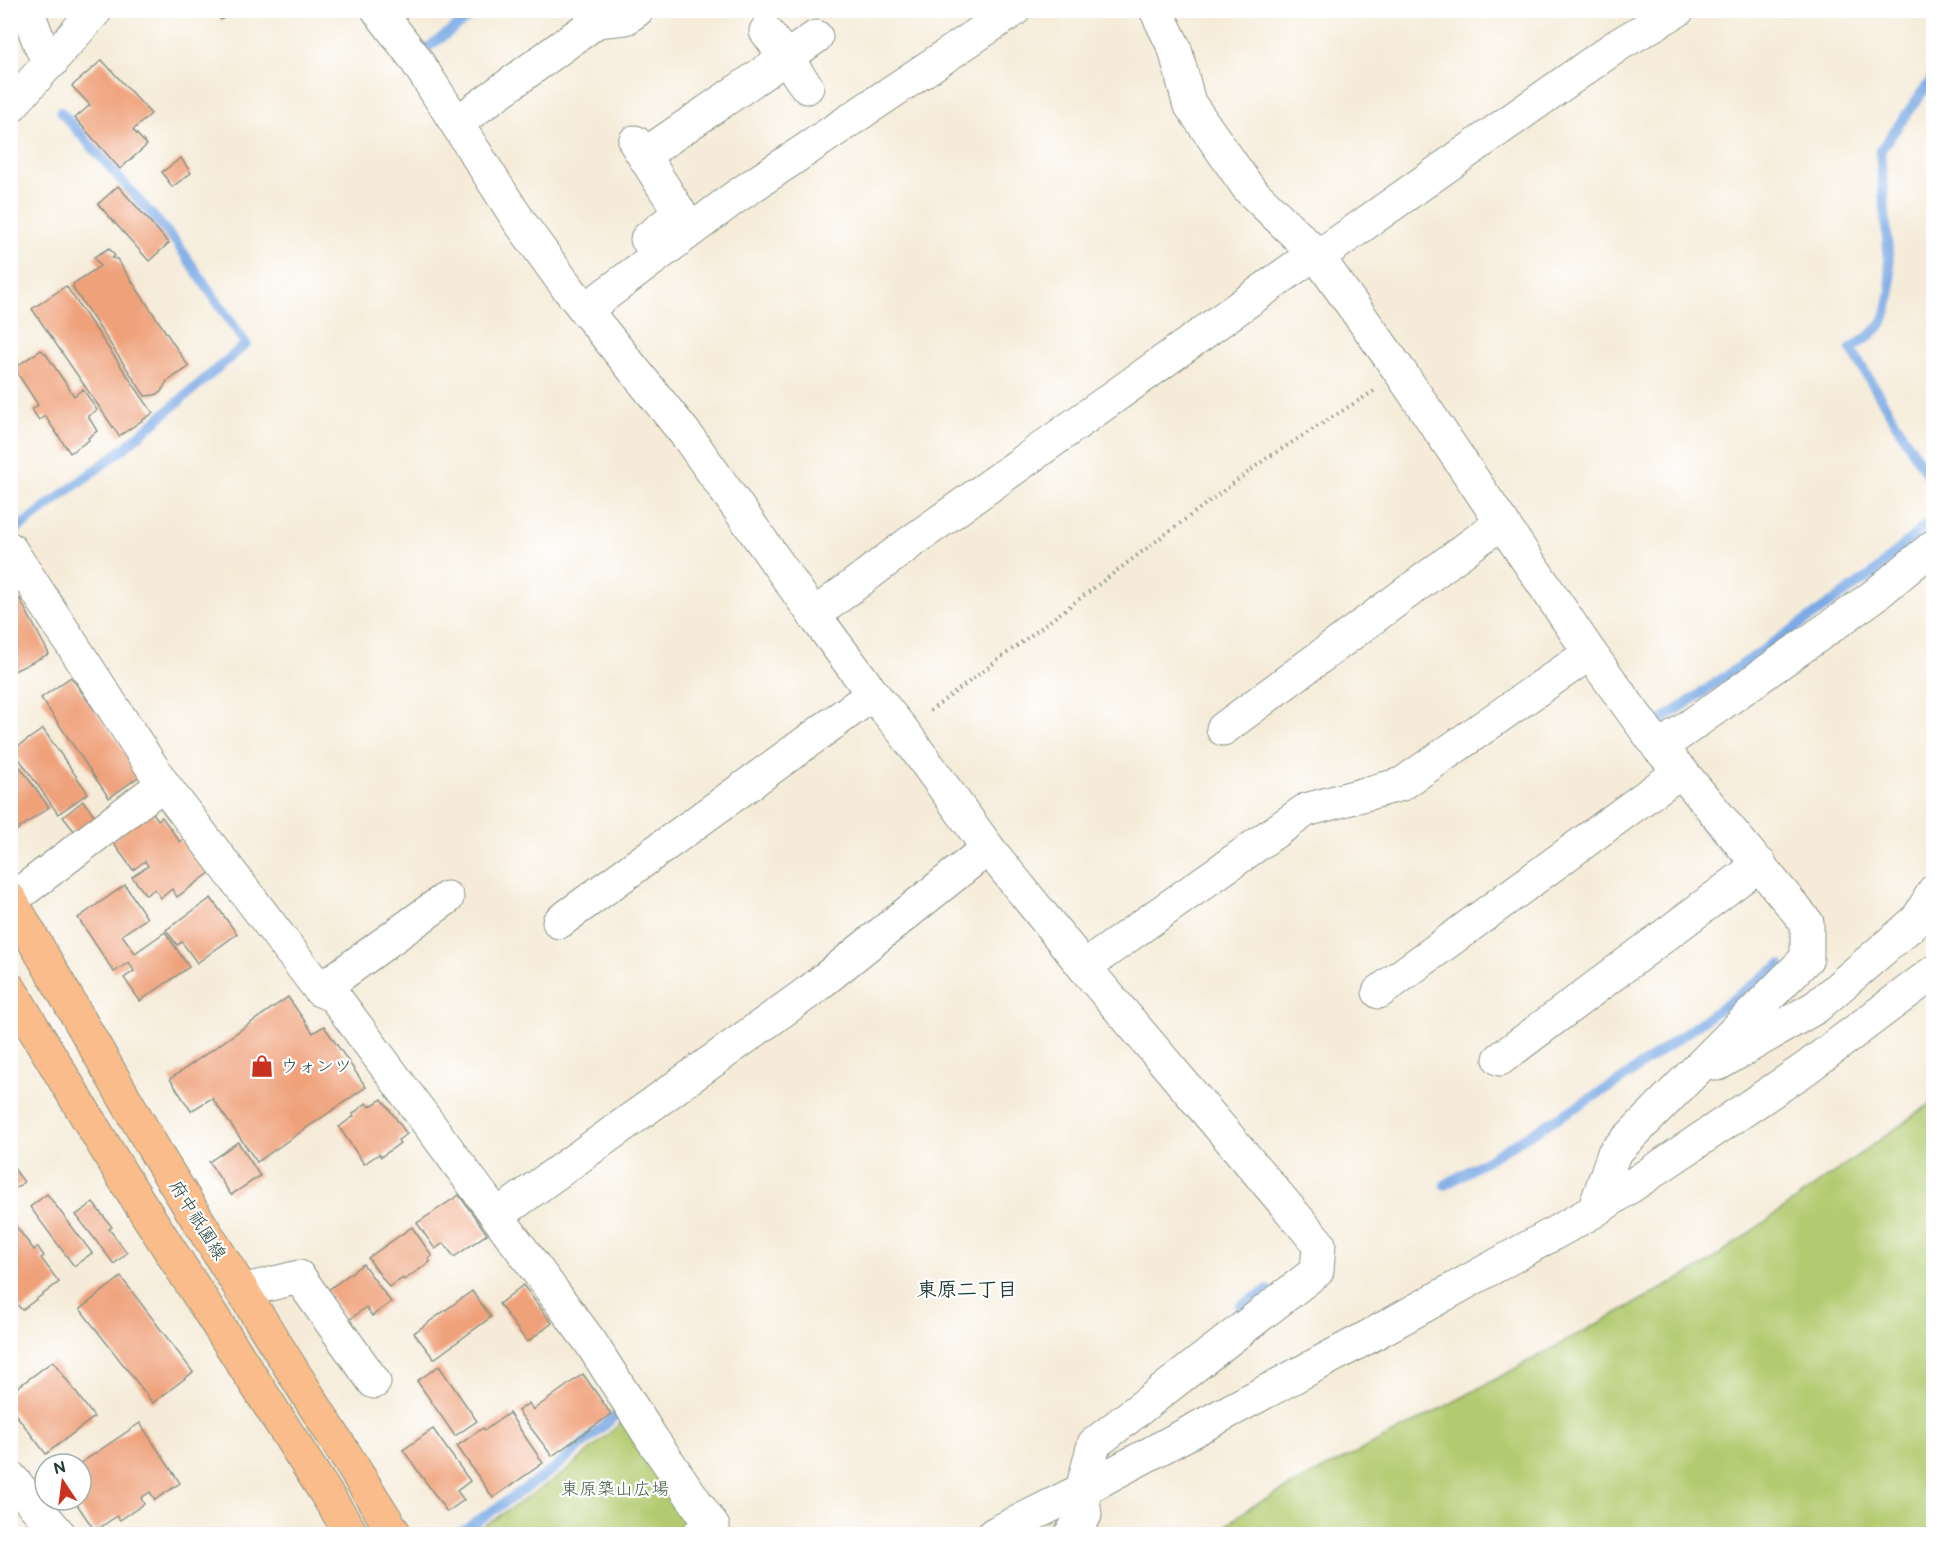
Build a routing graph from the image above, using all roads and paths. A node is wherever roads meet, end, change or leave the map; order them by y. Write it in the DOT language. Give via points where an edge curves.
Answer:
graph roads {
  1 [pos="27,10"];
  2 [pos="96,10"];
  3 [pos="378,10"];
  4 [pos="637,10"];
  5 [pos="1014,10"];
  6 [pos="1156,10"];
  7 [pos="1678,10"];
  8 [pos="766,31"];
  9 [pos="816,38"];
  10 [pos="786,58"];
  11 [pos="52,62"];
  12 [pos="807,87"];
  13 [pos="10,107"];
  14 [pos="458,122"];
  15 [pos="1315,253"];
  16 [pos="576,298"];
  17 [pos="1376,390"];
  18 [pos="1502,522"];
  19 [pos="1934,546"];
  20 [pos="10,549"];
  21 [pos="814,615"];
  22 [pos="1590,653"];
  23 [pos="873,694"];
  24 [pos="1223,729"];
  25 [pos="903,731"];
  26 [pos="1659,748"];
  27 [pos="1682,771"];
  28 [pos="163,784"];
  29 [pos="988,848"];
  30 [pos="1760,864"];
  31 [pos="1934,891"];
  32 [pos="447,898"];
  33 [pos="11,900"];
  34 [pos="559,922"];
  35 [pos="1084,967"];
  36 [pos="1934,972"];
  37 [pos="10,989"];
  38 [pos="320,990"];
  39 [pos="1379,992"];
  40 [pos="1500,1059"];
  41 [pos="1681,1085"];
  42 [pos="1594,1211"];
  43 [pos="498,1215"];
  44 [pos="242,1291"];
  45 [pos="374,1382"];
  46 [pos="10,1477"];
  47 [pos="1082,1490"];
  48 [pos="59,1534"];
  49 [pos="352,1534"];
  50 [pos="395,1534"];
  51 [pos="699,1534"];
  52 [pos="994,1534"];
  53 [pos="1071,1534"];
  1 -- 11 [label="street"];
  2 -- 11 [label="street"];
  3 -- 14 [label="street"];
  4 -- 14 [label="street" via="626,18 597,21"];
  5 -- 16 [label="street" via="734,198"];
  6 -- 15 [label="street" via="1175,49 1189,103 1249,189"];
  7 -- 15 [label="street" via="1618,45 1329,249"];
  8 -- 10 [label="street"];
  9 -- 10 [label="street"];
  10 -- 12 [label="street"];
  10 -- 16 [label="street" via="639,148 680,213 599,275"];
  11 -- 13 [label="street"];
  14 -- 16 [label="street" via="519,220"];
  15 -- 18 [label="street"];
  15 -- 21 [label="street"];
  16 -- 21 [label="street" via="688,437"];
  17 -- 25 [label="path" via="1267,458"];
  18 -- 22 [label="street"];
  18 -- 24 [label="street"];
  19 -- 26 [label="street" via="1874,596"];
  20 -- 28 [label="street"];
  21 -- 23 [label="street"];
  22 -- 26 [label="street"];
  22 -- 35 [label="street" via="1402,784 1305,810"];
  23 -- 25 [label="street"];
  23 -- 34 [label="street"];
  25 -- 29 [label="street"];
  26 -- 27 [label="street"];
  27 -- 30 [label="street"];
  27 -- 39 [label="street"];
  28 -- 33 [label="street"];
  28 -- 38 [label="street"];
  29 -- 35 [label="street"];
  29 -- 43 [label="street" via="810,991"];
  30 -- 40 [label="street"];
  30 -- 41 [label="street" via="1807,922 1807,958"];
  31 -- 41 [label="street" via="1917,920 1816,1007"];
  32 -- 38 [label="street"];
  33 -- 44 [label="main road, 府中祇園線" via="162,1163"];
  35 -- 47 [label="street" via="1319,1244 1317,1271 1094,1444"];
  36 -- 42 [label="street" via="1805,1069"];
  37 -- 49 [label="main road" via="123,1177"];
  38 -- 43 [label="street" via="334,996"];
  41 -- 42 [label="street" via="1614,1153"];
  42 -- 47 [label="street"];
  43 -- 51 [label="street" via="591,1343 713,1527"];
  44 -- 45 [label="street" via="299,1277"];
  44 -- 50 [label="main road, 府中祇園線"];
  46 -- 48 [label="street"];
  47 -- 52 [label="street"];
  47 -- 53 [label="street" via="1085,1515"];
}
